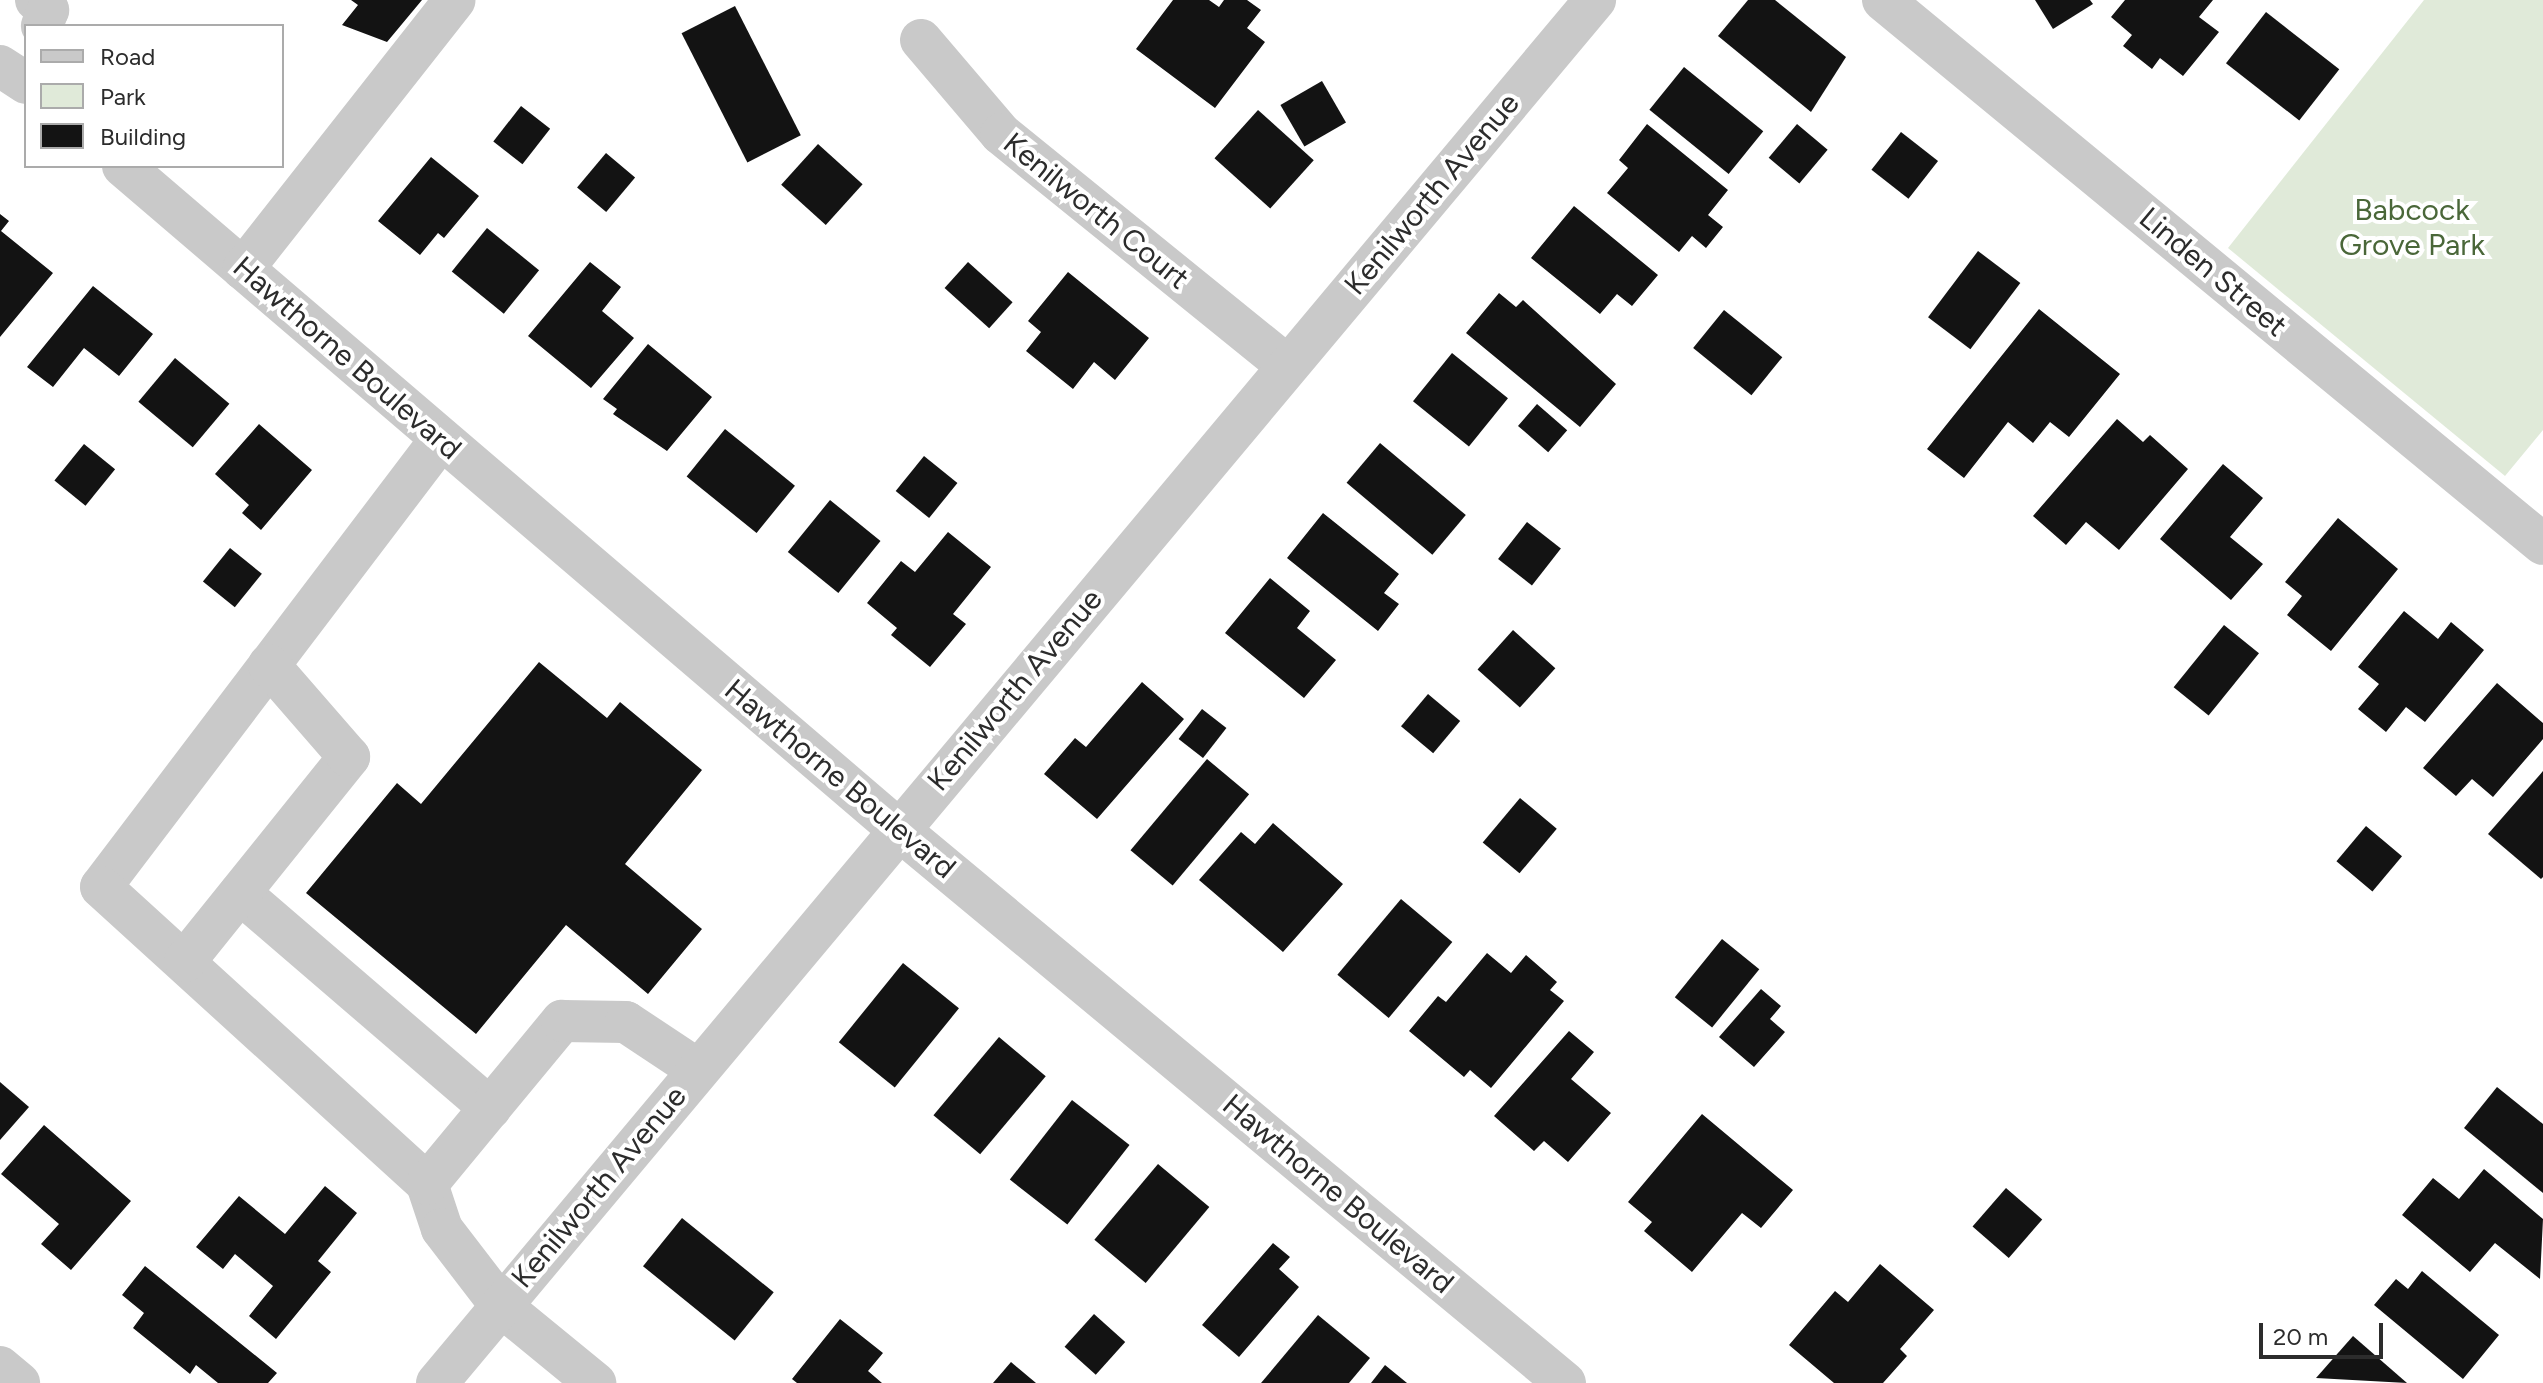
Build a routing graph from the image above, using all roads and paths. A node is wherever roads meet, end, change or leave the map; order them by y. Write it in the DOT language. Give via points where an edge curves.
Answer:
graph roads {
  1 [pos="36,0"];
  2 [pos="455,0"];
  3 [pos="1595,0"];
  4 [pos="1883,0"];
  5 [pos="43,24"];
  6 [pos="921,40"];
  7 [pos="125,168"];
  8 [pos="243,269"];
  9 [pos="1287,366"];
  10 [pos="441,439"];
  11 [pos="2543,544"];
  12 [pos="269,665"];
  13 [pos="898,829"];
  14 [pos="240,893"];
  15 [pos="185,961"];
  16 [pos="697,1069"];
  17 [pos="490,1108"];
  18 [pos="427,1184"];
  19 [pos="501,1306"];
  20 [pos="0,1367"];
  21 [pos="19,1383"];
  22 [pos="437,1383"];
  23 [pos="595,1383"];
  24 [pos="1565,1383"];
  1 -- 5 [label="street" via="48,10"];
  2 -- 8 [label="street"];
  3 -- 9 [label="street, Kenilworth Avenue"];
  4 -- 11 [label="street, Linden Street"];
  6 -- 9 [label="street, Kenilworth Court" via="1001,134"];
  7 -- 8 [label="street, Hawthorne Boulevard"];
  8 -- 10 [label="street, Hawthorne Boulevard"];
  9 -- 13 [label="street, Kenilworth Avenue"];
  10 -- 12 [label="street"];
  10 -- 13 [label="street, Hawthorne Boulevard"];
  12 -- 14 [label="street" via="349,757"];
  12 -- 15 [label="street" via="101,887"];
  13 -- 16 [label="street, Kenilworth Avenue"];
  13 -- 24 [label="street, Hawthorne Boulevard"];
  14 -- 15 [label="street"];
  14 -- 17 [label="street"];
  15 -- 18 [label="street"];
  16 -- 17 [label="street" via="626,1022 562,1021"];
  16 -- 19 [label="street, Kenilworth Avenue"];
  17 -- 18 [label="street"];
  18 -- 19 [label="street" via="442,1229"];
  19 -- 22 [label="street, Kenilworth Avenue"];
  19 -- 23 [label="street"];
  20 -- 21 [label="street"];
}
